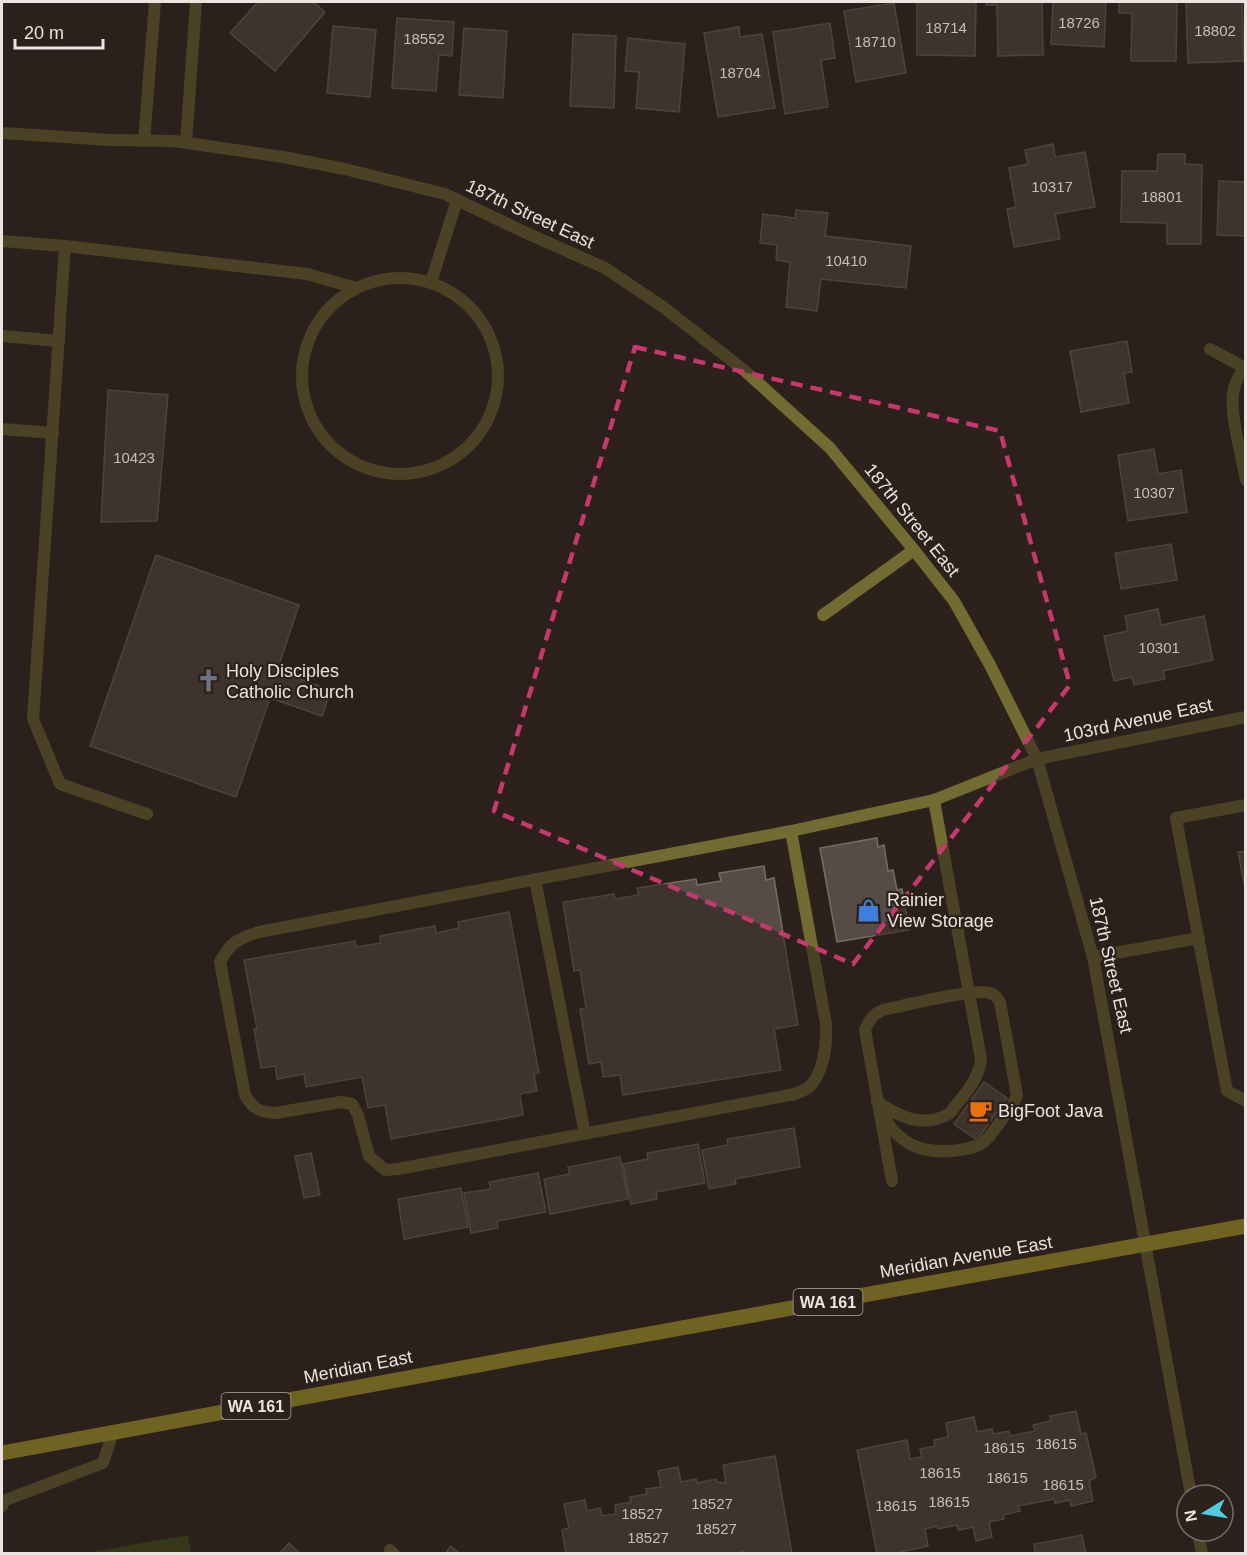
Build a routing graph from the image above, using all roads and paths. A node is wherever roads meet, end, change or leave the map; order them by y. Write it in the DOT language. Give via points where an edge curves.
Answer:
graph roads {
  1 [pos="154,2"];
  2 [pos="196,2"];
  3 [pos="2,133"];
  4 [pos="144,140"];
  5 [pos="186,142"];
  6 [pos="457,200"];
  7 [pos="2,241"];
  8 [pos="65,246"];
  9 [pos="431,282"];
  10 [pos="356,288"];
  11 [pos="2,336"];
  12 [pos="59,341"];
  13 [pos="1210,349"];
  14 [pos="1245,368"];
  15 [pos="2,429"];
  16 [pos="53,433"];
  17 [pos="1245,480"];
  18 [pos="914,550"];
  19 [pos="823,615"];
  20 [pos="1245,717"];
  21 [pos="1037,759"];
  22 [pos="934,801"];
  23 [pos="1245,805"];
  24 [pos="147,814"];
  25 [pos="791,831"];
  26 [pos="535,879"];
  27 [pos="1198,938"];
  28 [pos="1093,957"];
  29 [pos="969,993"];
  30 [pos="877,1101"];
  31 [pos="1245,1101"];
  32 [pos="585,1134"];
  33 [pos="892,1180"];
  34 [pos="1245,1226"];
  35 [pos="1146,1245"];
  36 [pos="510,1359"];
  37 [pos="113,1432"];
  38 [pos="2,1452"];
  39 [pos="1189,1483"];
  40 [pos="2,1506"];
  1 -- 4 [label="street"];
  2 -- 5 [label="street"];
  3 -- 4 [label="street, 187th Street East"];
  4 -- 5 [label="street, 187th Street East"];
  5 -- 6 [label="street, 187th Street East" via="345,169"];
  6 -- 9 [label="street"];
  6 -- 18 [label="street, 187th Street East" via="605,268 663,307 745,371 830,448"];
  7 -- 8 [label="street"];
  8 -- 10 [label="street" via="307,274"];
  8 -- 12 [label="street"];
  9 -- 10 [label="street" via="401,276 370,281"];
  9 -- 10 [label="street" via="461,298 484,324 497,355 498,390 487,422 467,450 438,468 404,475 370,471 343,457 320,435 306,407 301,376 306,345 320,317 342,295"];
  11 -- 12 [label="street"];
  12 -- 16 [label="street"];
  13 -- 14 [label="street"];
  14 -- 17 [label="street" via="1238,376 1233,394"];
  15 -- 16 [label="street"];
  16 -- 24 [label="street" via="33,719 60,784"];
  18 -- 19 [label="street"];
  18 -- 21 [label="street, 187th Street East" via="954,602"];
  20 -- 21 [label="street, 103rd Avenue East"];
  21 -- 22 [label="street, 103rd Avenue East"];
  21 -- 28 [label="street, 187th Street East"];
  22 -- 25 [label="street, 103rd Avenue East"];
  22 -- 29 [label="street"];
  23 -- 27 [label="street" via="1176,818"];
  25 -- 26 [label="street, 103rd Avenue East"];
  25 -- 32 [label="street" via="826,1024 824,1058 816,1077 808,1088 795,1094"];
  26 -- 32 [label="street"];
  26 -- 32 [label="street, 103rd Avenue East" via="259,932 227,948 220,962 244,1095 251,1106 264,1113 341,1102 352,1104 369,1156 385,1170"];
  27 -- 28 [label="street"];
  27 -- 31 [label="street" via="1227,1091"];
  28 -- 35 [label="street, 187th Street East"];
  29 -- 30 [label="street" via="883,1010 868,1022 865,1029"];
  29 -- 30 [label="street" via="980,1068 950,1113 934,1120 904,1118"];
  29 -- 30 [label="street" via="987,992 1000,1002 1017,1095 984,1142 945,1152 915,1147 892,1131"];
  30 -- 33 [label="street"];
  34 -- 35 [label="main road, WA 161"];
  35 -- 36 [label="main road, Meridian Avenue East / WA 161"];
  35 -- 39 [label="street, 187th Street East"];
  36 -- 37 [label="main road, Meridian East / WA 161"];
  37 -- 38 [label="main road, Meridian East / WA 161"];
  37 -- 40 [label="street" via="103,1463 3,1501"];
}
